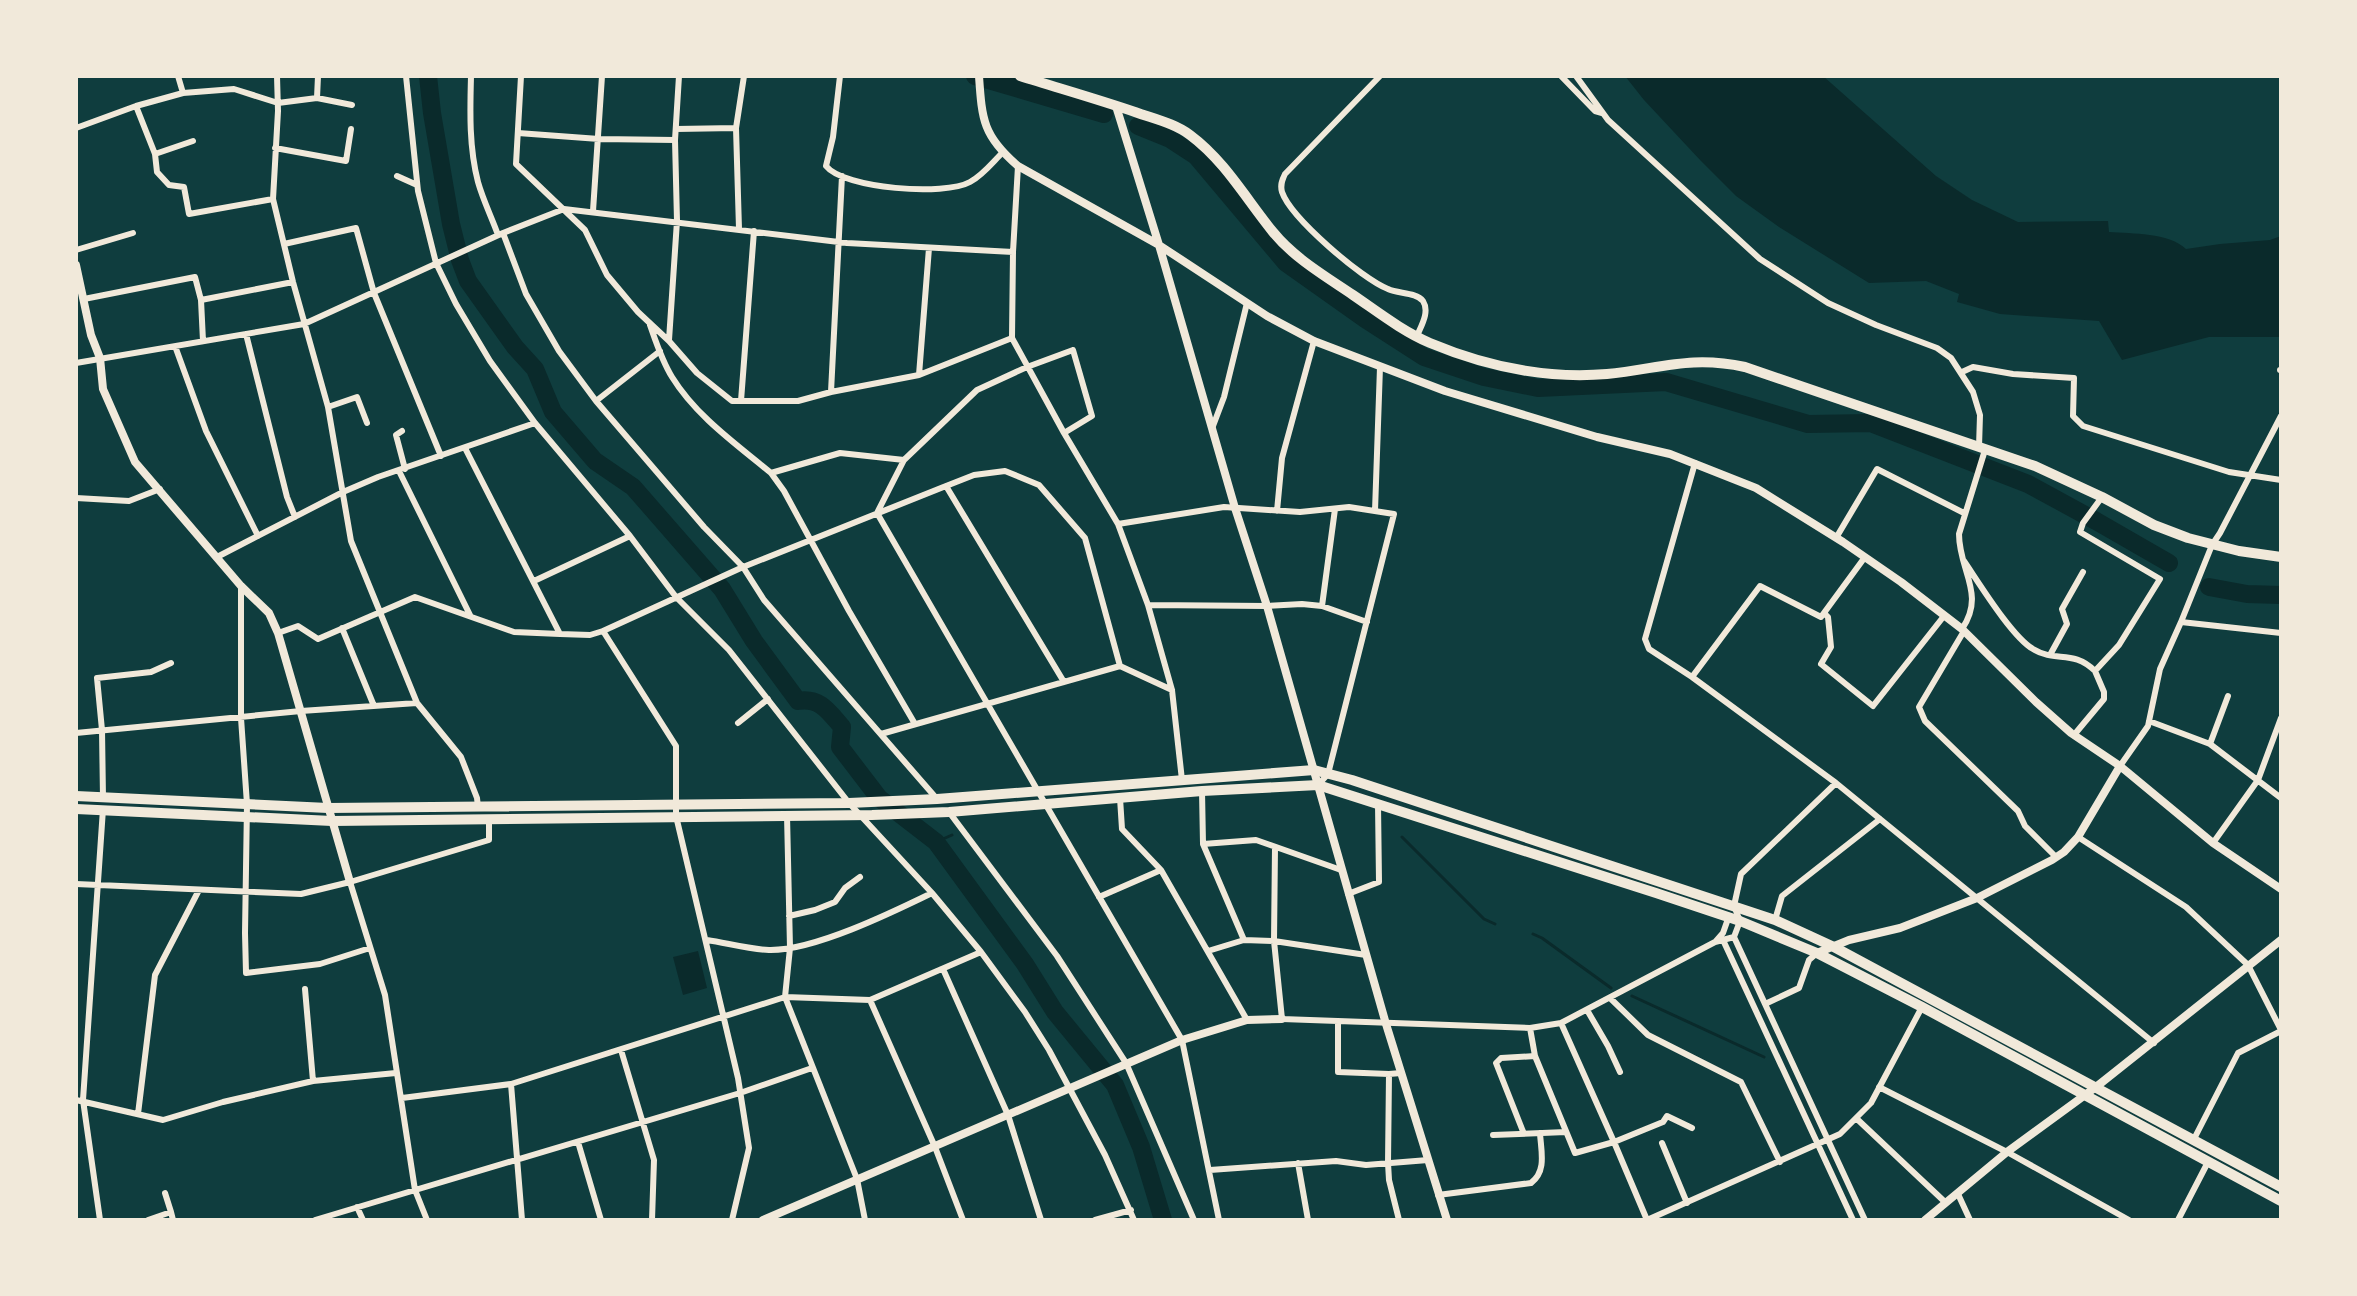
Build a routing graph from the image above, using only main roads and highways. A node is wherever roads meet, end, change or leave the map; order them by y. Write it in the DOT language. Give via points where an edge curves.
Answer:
graph roads {
  1 [pos="1020,76"];
  2 [pos="2281,557"];
  3 [pos="76,796"];
  4 [pos="76,809"];
  5 [pos="2281,1187"];
  6 [pos="2281,1201"];
  1 -- 2 [label="main road" via="1165,122 1191,136 1215,157 1292,251 1416,337 1457,353 1540,373 1592,375 1675,363 1745,367 2035,466 2154,525 2212,545"];
  3 -- 5 [label="main road" via="328,808 849,803 1314,770 1775,920 1928,996"];
  4 -- 6 [label="main road" via="332,821 866,815 1318,785 1656,893 1817,953"];
}
